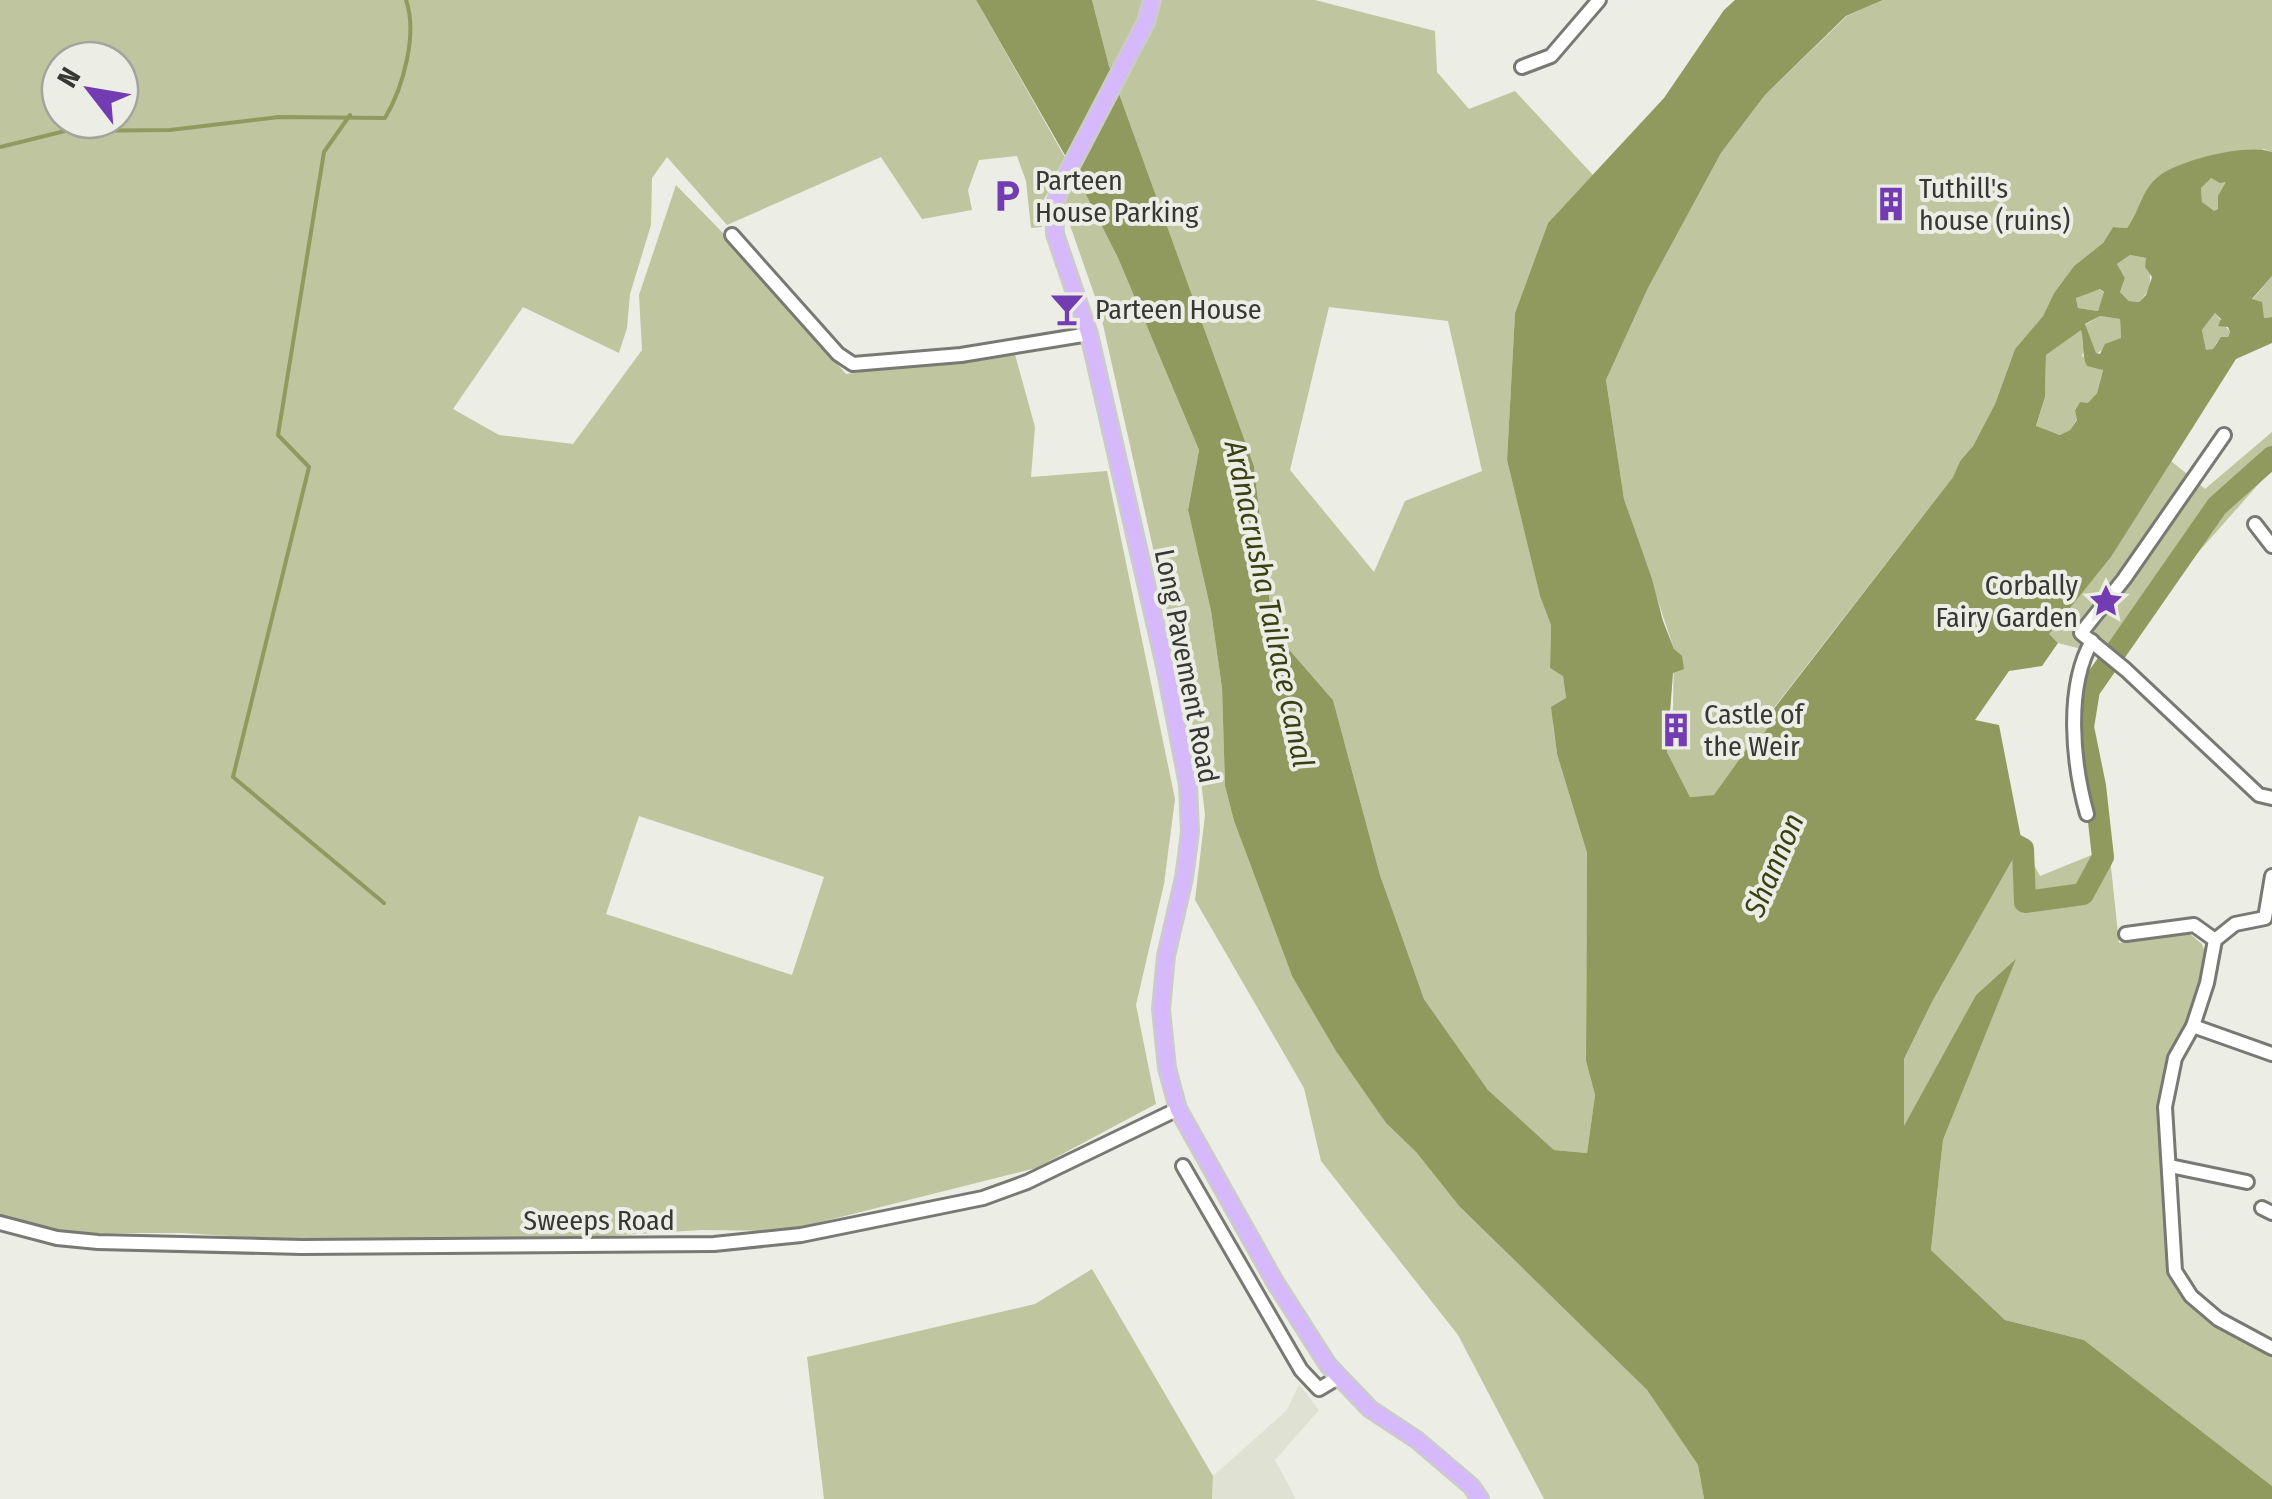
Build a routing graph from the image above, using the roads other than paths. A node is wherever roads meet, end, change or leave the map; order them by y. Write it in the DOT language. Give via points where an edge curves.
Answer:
graph roads {
  1 [pos="1152,0"];
  2 [pos="1599,0"];
  3 [pos="1522,67"];
  4 [pos="732,235"];
  5 [pos="1089,334"];
  6 [pos="2224,434"];
  7 [pos="2255,524"];
  8 [pos="2272,546"];
  9 [pos="2092,642"];
  10 [pos="2272,798"];
  11 [pos="2087,814"];
  12 [pos="2272,876"];
  13 [pos="2268,922"];
  14 [pos="2126,934"];
  15 [pos="2215,940"];
  16 [pos="2193,1026"];
  17 [pos="2272,1054"];
  18 [pos="1178,1110"];
  19 [pos="1184,1166"];
  20 [pos="2170,1166"];
  21 [pos="2247,1182"];
  22 [pos="0,1223"];
  23 [pos="2272,1348"];
  24 [pos="1339,1377"];
  25 [pos="1480,1499"];
  1 -- 5 [label="main road, Long Pavement Road" via="1054,206 1055,234"];
  2 -- 3 [label="street" via="1551,56"];
  4 -- 5 [label="street" via="852,364"];
  5 -- 18 [label="main road, Long Pavement Road" via="1188,785 1190,832 1160,1009"];
  6 -- 9 [label="street" via="2081,633"];
  7 -- 8 [label="street"];
  9 -- 10 [label="street" via="2260,795"];
  9 -- 11 [label="street" via="2074,716"];
  12 -- 13 [label="street"];
  13 -- 15 [label="street" via="2235,924"];
  14 -- 15 [label="street" via="2194,925"];
  15 -- 16 [label="street"];
  16 -- 17 [label="street"];
  16 -- 20 [label="street" via="2175,1058 2165,1107"];
  18 -- 22 [label="street, Sweeps Road" via="983,1198 714,1244 98,1242"];
  18 -- 24 [label="main road, Long Pavement Road" via="1295,1316"];
  19 -- 24 [label="street" via="1301,1370 1320,1390"];
  20 -- 21 [label="street"];
  20 -- 23 [label="street" via="2175,1270 2191,1296 2218,1319"];
  24 -- 25 [label="main road, Long Pavement Road"];
}
